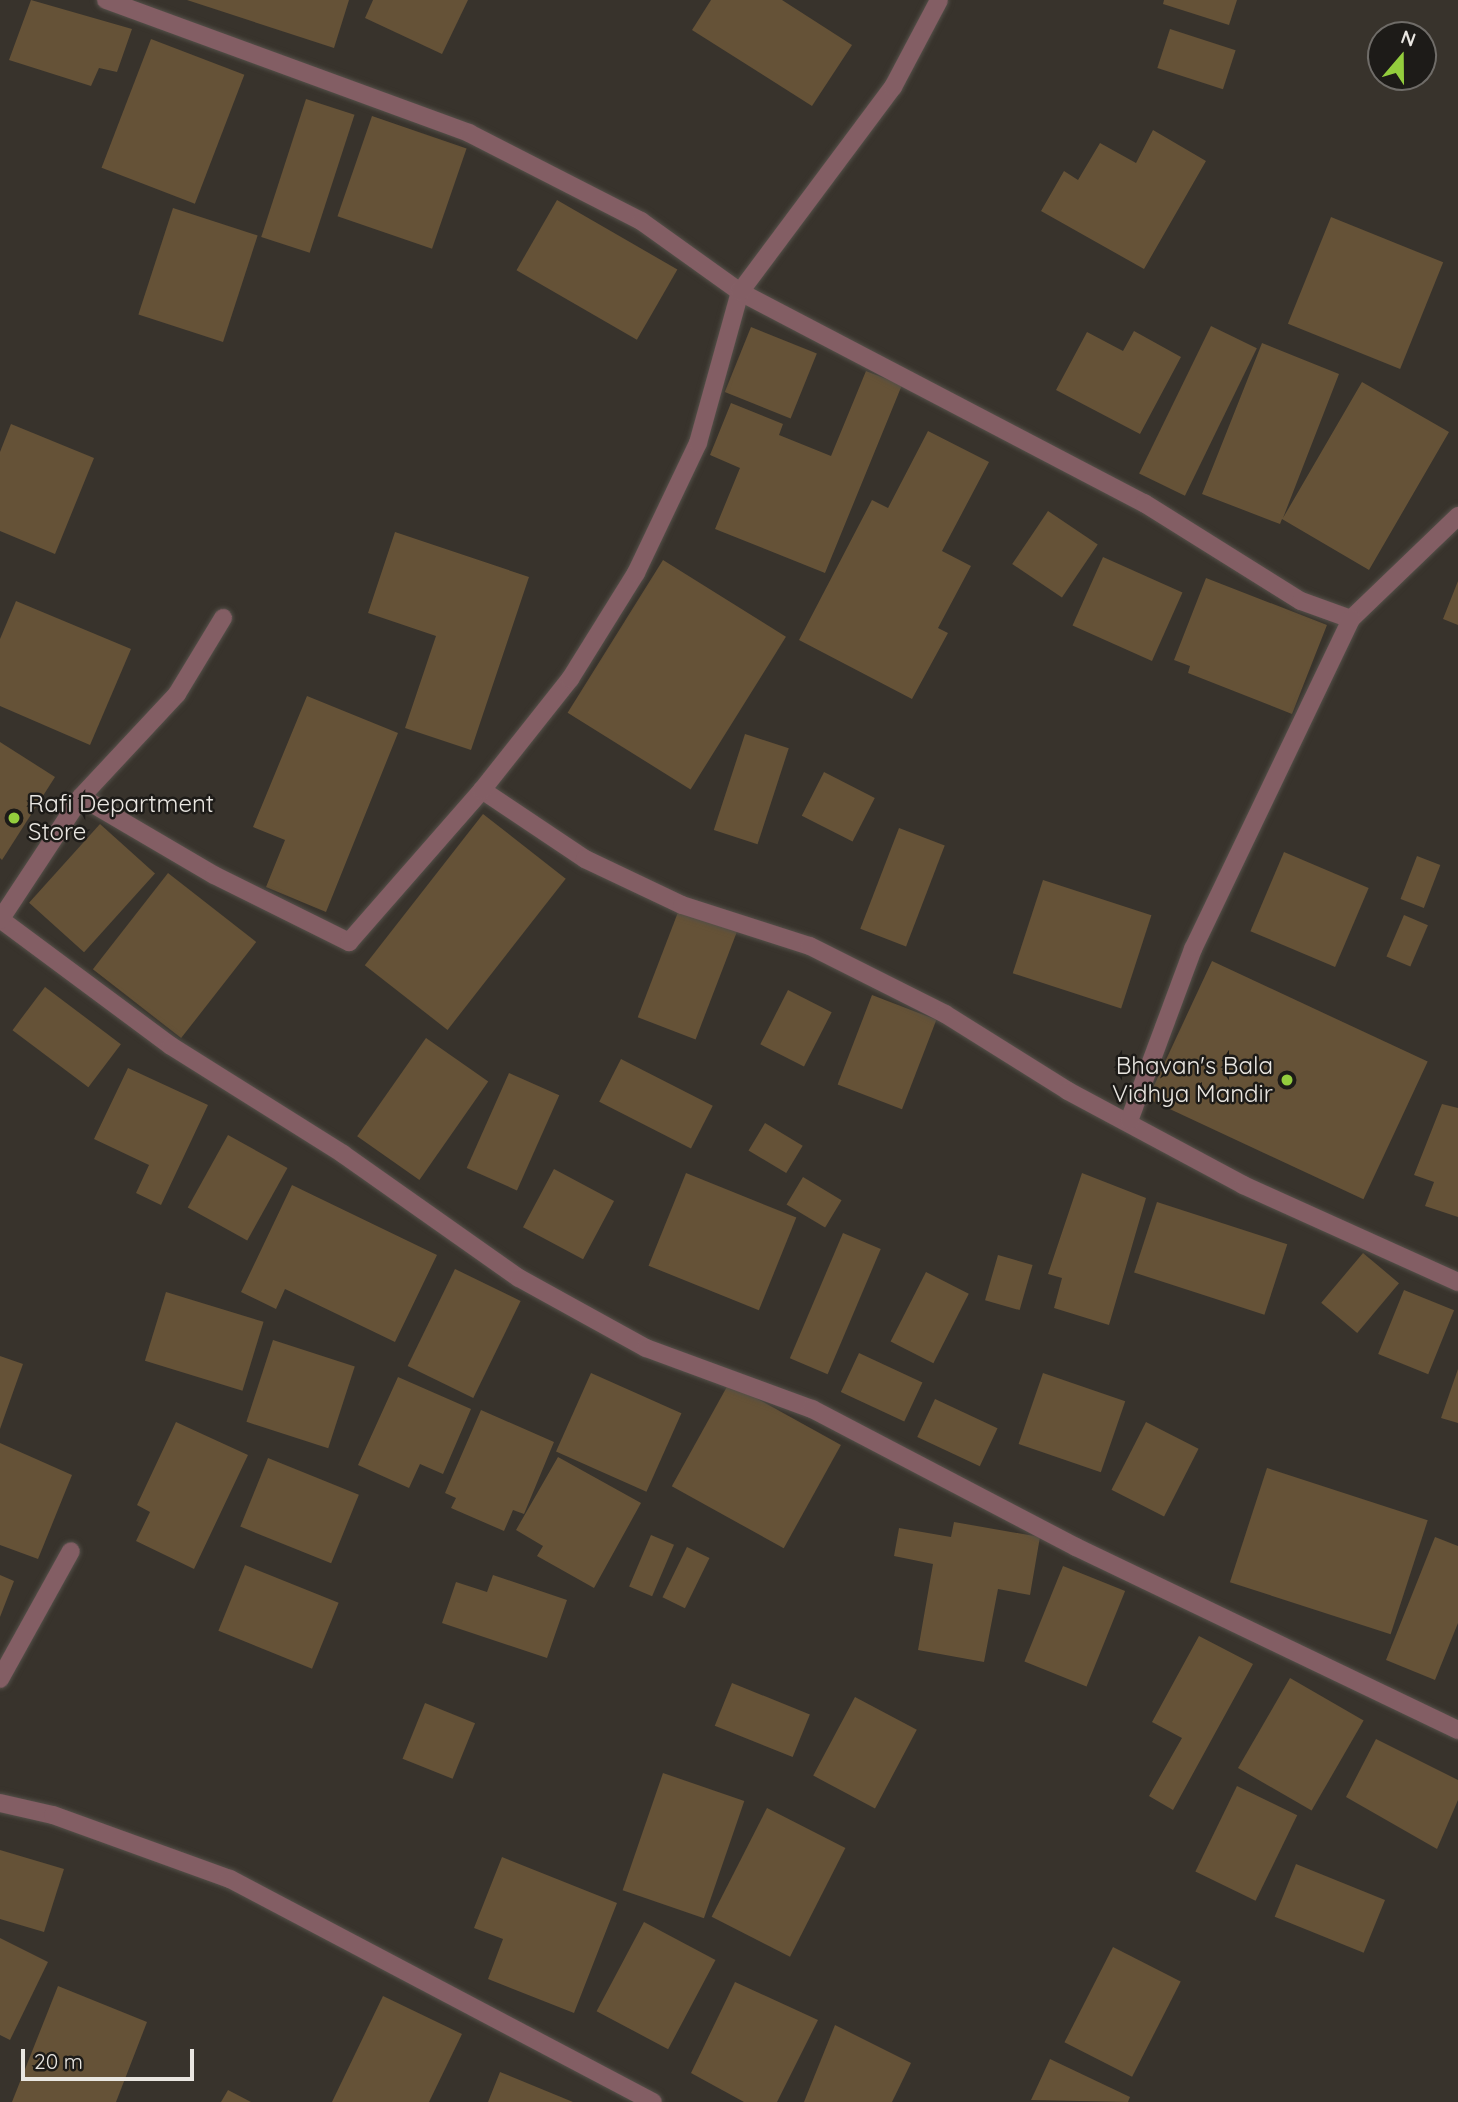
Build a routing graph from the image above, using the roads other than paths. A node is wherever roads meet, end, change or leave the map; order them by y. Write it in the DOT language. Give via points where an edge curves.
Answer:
graph roads {
  1 [pos="106,0"];
  2 [pos="939,0"];
  3 [pos="740,292"];
  4 [pos="1458,516"];
  5 [pos="223,618"];
  6 [pos="1351,619"];
  7 [pos="482,790"];
  8 [pos="81,797"];
  9 [pos="0,919"];
  10 [pos="1129,1121"];
  11 [pos="1458,1282"];
  12 [pos="71,1550"];
  13 [pos="0,1679"];
  14 [pos="1458,1730"];
  15 [pos="0,1803"];
  16 [pos="653,2102"];
  1 -- 3 [label="street" via="469,133 642,222"];
  2 -- 3 [label="street" via="893,87"];
  3 -- 6 [label="street" via="1144,503 1301,601"];
  3 -- 7 [label="street" via="698,443 636,573 570,679"];
  4 -- 6 [label="street"];
  5 -- 8 [label="street" via="177,694"];
  6 -- 10 [label="street" via="1194,948"];
  7 -- 8 [label="street" via="349,942 214,875"];
  7 -- 10 [label="street" via="585,859 682,905 810,946 945,1014 1068,1091"];
  8 -- 9 [label="street"];
  9 -- 14 [label="street" via="171,1046 343,1154 519,1278 646,1348 812,1409 1076,1547"];
  10 -- 11 [label="street" via="1243,1185"];
  12 -- 13 [label="street"];
  15 -- 16 [label="street" via="53,1815 230,1880"];
}
